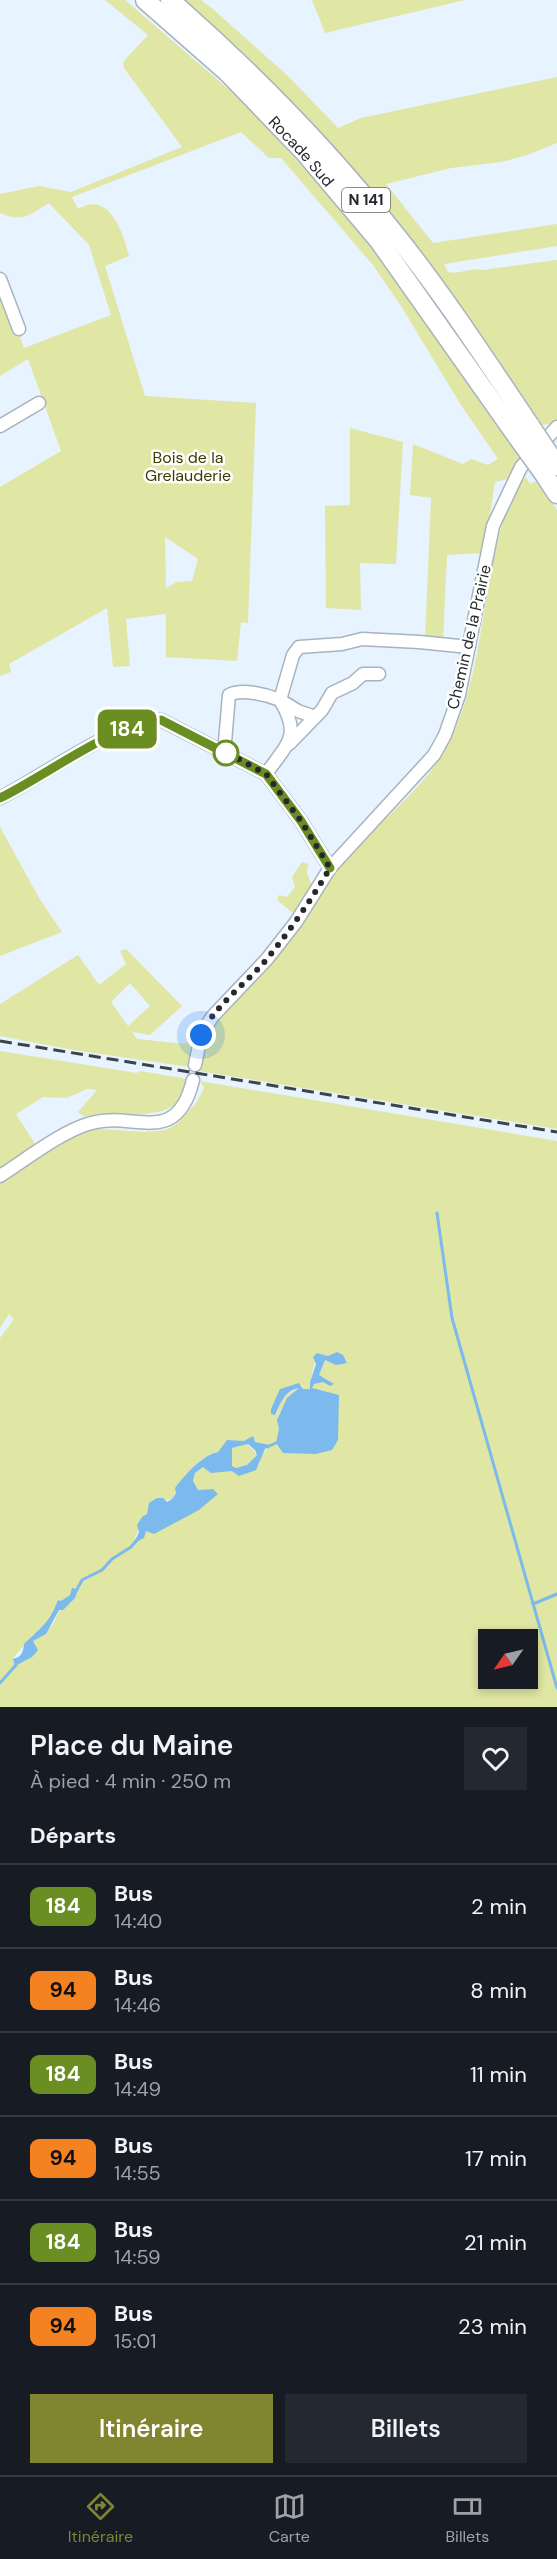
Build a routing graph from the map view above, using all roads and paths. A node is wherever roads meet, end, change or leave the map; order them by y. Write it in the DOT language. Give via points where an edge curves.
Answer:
graph roads {
  1 [pos="145,0"];
  2 [pos="170,0"];
  3 [pos="0,279"];
  4 [pos="19,329"];
  5 [pos="39,403"];
  6 [pos="0,426"];
  7 [pos="557,427"];
  8 [pos="525,433"];
  9 [pos="551,470"];
  10 [pos="557,494"];
  11 [pos="470,647"];
  12 [pos="379,674"];
  13 [pos="280,700"];
  14 [pos="315,717"];
  15 [pos="284,749"];
  16 [pos="222,750"];
  17 [pos="266,774"];
  18 [pos="0,798"];
  19 [pos="330,868"];
  20 [pos="195,1065"];
  21 [pos="193,1080"];
  22 [pos="0,1176"];
  1 -- 8 [label="highway, Rocade Sud / N 141" via="227,72 304,152 379,241"];
  2 -- 8 [label="highway, Rocade Sud / N 141" via="233,55 313,137 384,221 461,322"];
  3 -- 4 [label="street"];
  5 -- 6 [label="street"];
  7 -- 11 [label="street, Chemin de la Prairie" via="521,467 493,526"];
  8 -- 9 [label="highway, N 141, bridge"];
  9 -- 10 [label="highway, N 141"];
  11 -- 13 [label="street" via="362,639 299,647 292,655"];
  11 -- 19 [label="street, Chemin de la Prairie" via="459,695 434,754"];
  12 -- 14 [label="street" via="363,674 353,684 332,693"];
  13 -- 14 [label="street"];
  13 -- 15 [label="street" via="292,723"];
  13 -- 16 [label="street" via="236,692 229,695"];
  14 -- 15 [label="street"];
  15 -- 17 [label="street"];
  16 -- 17 [label="street"];
  16 -- 18 [label="street" via="167,722 153,720 100,742"];
  17 -- 19 [label="street"];
  19 -- 20 [label="street, Chemin de la Prairie" via="267,959 206,1025"];
  21 -- 22 [label="street" via="186,1102 169,1119 149,1124 87,1124"];
}
